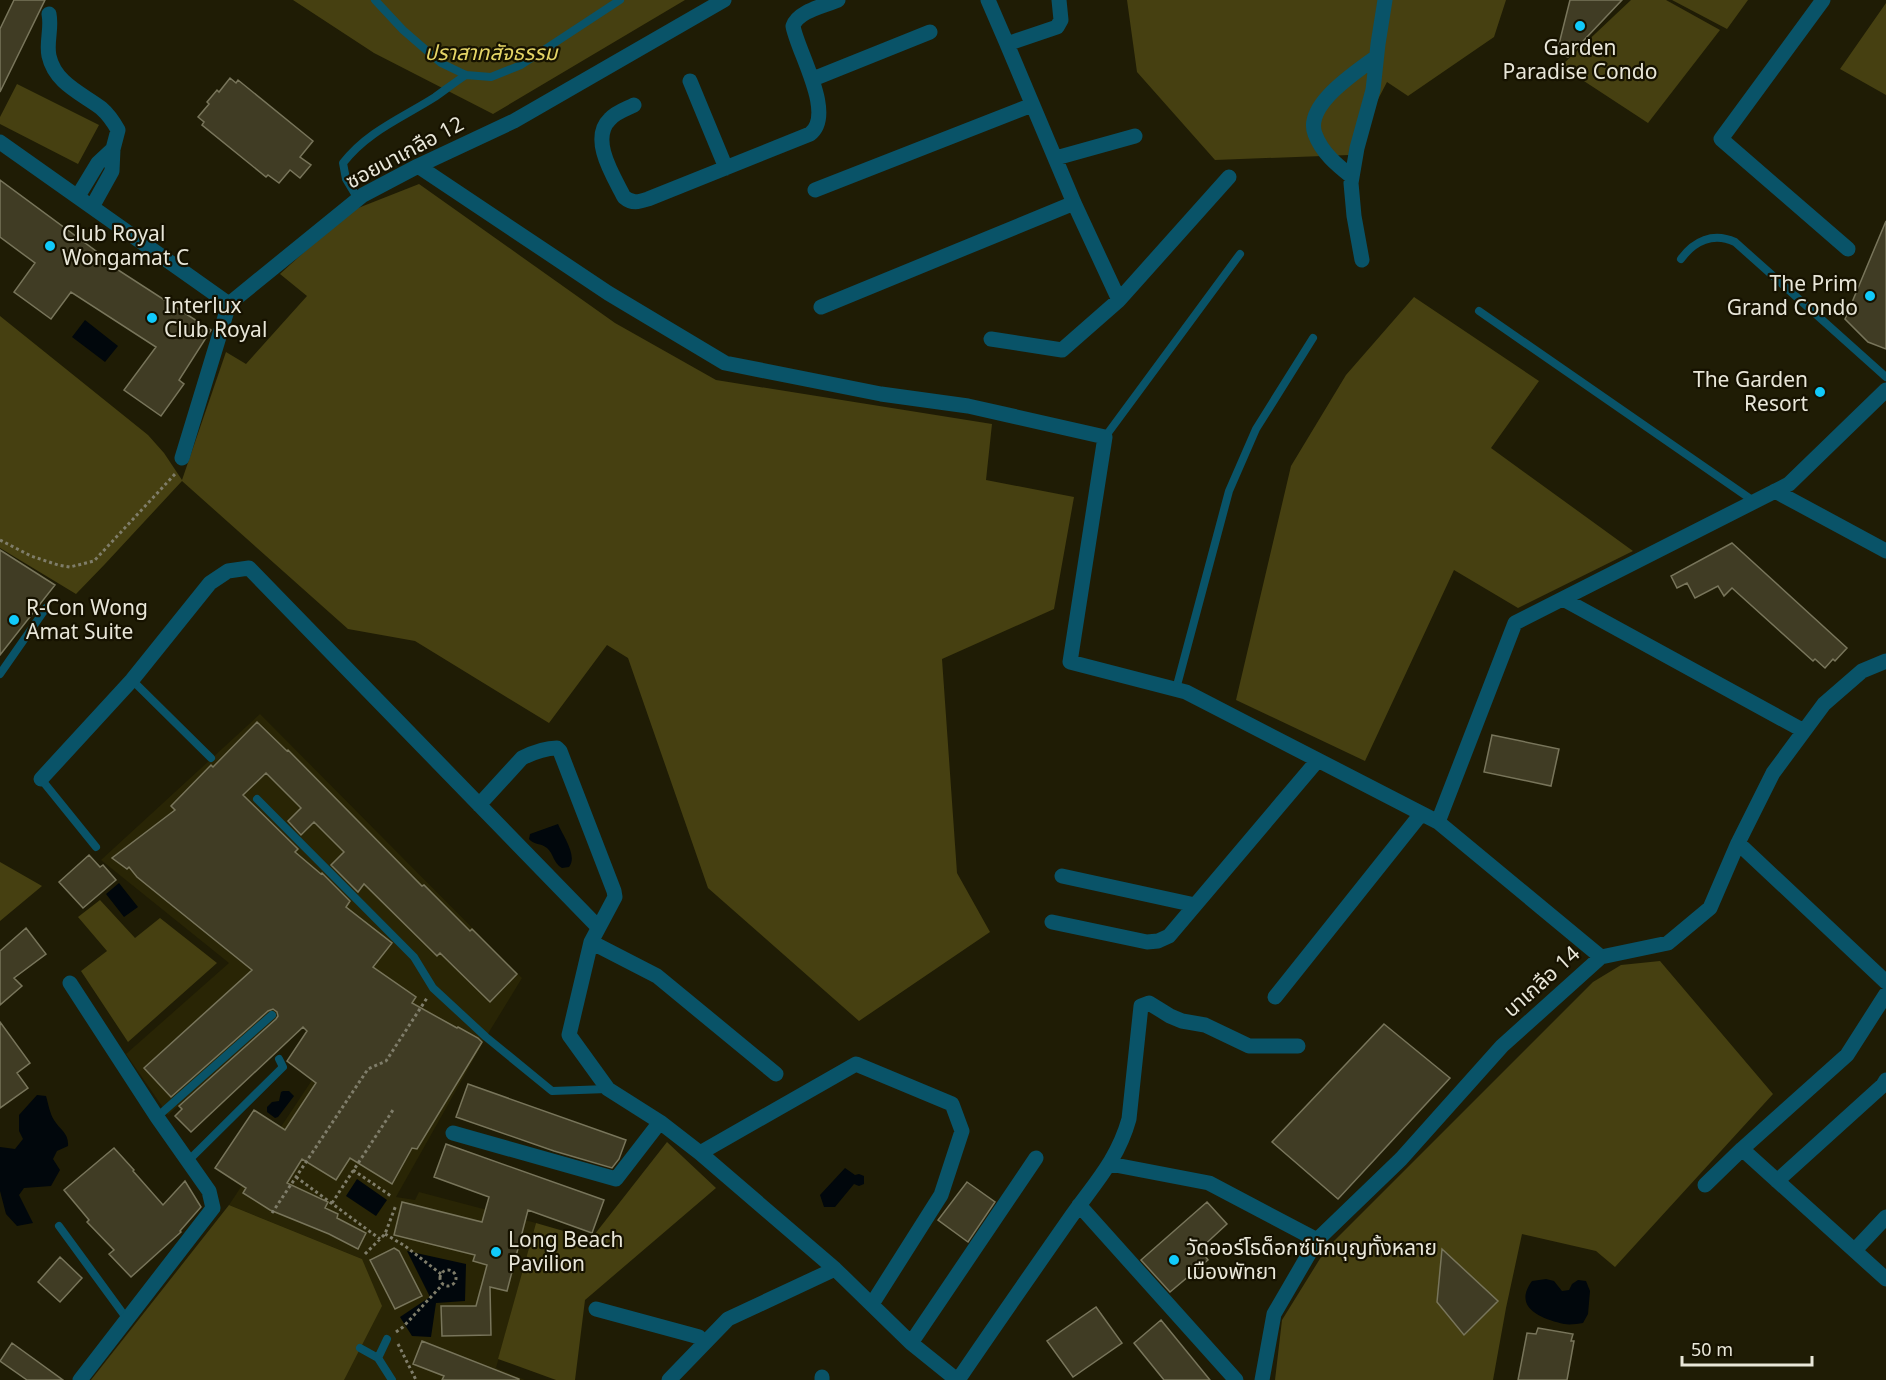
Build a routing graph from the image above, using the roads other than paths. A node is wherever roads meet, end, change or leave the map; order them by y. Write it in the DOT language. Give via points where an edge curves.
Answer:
graph roads {
  1 [pos="375,0"];
  2 [pos="620,0"];
  3 [pos="724,0"];
  4 [pos="838,0"];
  5 [pos="988,0"];
  6 [pos="1059,0"];
  7 [pos="1385,0"];
  8 [pos="1823,0"];
  9 [pos="49,14"];
  10 [pos="930,32"];
  11 [pos="1007,44"];
  12 [pos="1376,57"];
  13 [pos="466,75"];
  14 [pos="813,79"];
  15 [pos="690,81"];
  16 [pos="634,105"];
  17 [pos="1032,105"];
  18 [pos="1135,136"];
  19 [pos="0,142"];
  20 [pos="113,148"];
  21 [pos="1056,158"];
  22 [pos="418,166"];
  23 [pos="726,168"];
  24 [pos="1229,177"];
  25 [pos="1352,177"];
  26 [pos="815,190"];
  27 [pos="78,196"];
  28 [pos="358,199"];
  29 [pos="1074,203"];
  30 [pos="92,207"];
  31 [pos="1848,249"];
  32 [pos="1240,254"];
  33 [pos="1681,258"];
  34 [pos="1362,260"];
  35 [pos="1119,300"];
  36 [pos="229,304"];
  37 [pos="821,307"];
  38 [pos="1479,311"];
  39 [pos="1313,338"];
  40 [pos="991,339"];
  41 [pos="1886,376"];
  42 [pos="1886,390"];
  43 [pos="1105,437"];
  44 [pos="182,458"];
  45 [pos="1775,491"];
  46 [pos="1755,502"];
  47 [pos="1886,551"];
  48 [pos="1563,599"];
  49 [pos="46,608"];
  50 [pos="1886,661"];
  51 [pos="0,674"];
  52 [pos="132,680"];
  53 [pos="1176,689"];
  54 [pos="1804,731"];
  55 [pos="212,758"];
  56 [pos="1318,760"];
  57 [pos="41,779"];
  58 [pos="257,799"];
  59 [pos="479,805"];
  60 [pos="1422,814"];
  61 [pos="1438,822"];
  62 [pos="1738,843"];
  63 [pos="96,847"];
  64 [pos="1062,876"];
  65 [pos="1195,905"];
  66 [pos="1052,922"];
  67 [pos="598,927"];
  68 [pos="591,942"];
  69 [pos="1601,957"];
  70 [pos="1886,982"];
  71 [pos="70,983"];
  72 [pos="1886,994"];
  73 [pos="1275,997"];
  74 [pos="272,1014"];
  75 [pos="1298,1046"];
  76 [pos="279,1059"];
  77 [pos="776,1074"];
  78 [pos="1886,1080"];
  79 [pos="608,1089"];
  80 [pos="157,1117"];
  81 [pos="660,1122"];
  82 [pos="453,1133"];
  83 [pos="1742,1149"];
  84 [pos="700,1153"];
  85 [pos="1036,1158"];
  86 [pos="188,1161"];
  87 [pos="1110,1164"];
  88 [pos="1777,1181"];
  89 [pos="1705,1185"];
  90 [pos="1079,1205"];
  91 [pos="1886,1217"];
  92 [pos="59,1226"];
  93 [pos="1317,1239"];
  94 [pos="1855,1250"];
  95 [pos="835,1269"];
  96 [pos="1886,1278"];
  97 [pos="872,1304"];
  98 [pos="596,1308"];
  99 [pos="127,1319"];
  100 [pos="387,1339"];
  101 [pos="704,1343"];
  102 [pos="911,1343"];
  103 [pos="360,1348"];
  104 [pos="378,1358"];
  105 [pos="80,1380"];
  106 [pos="392,1380"];
  107 [pos="669,1380"];
  108 [pos="957,1380"];
  109 [pos="1236,1380"];
  110 [pos="1262,1380"];
  1 -- 13 [label="lane" via="441,63"];
  2 -- 13 [label="lane" via="521,65 491,77"];
  3 -- 22 [label="street, ซอยนาเกลือ 12" via="514,121"];
  4 -- 14 [label="street" via="801,15 793,26"];
  5 -- 11 [label="street"];
  6 -- 11 [label="street" via="1061,20 1057,27"];
  7 -- 12 [label="street"];
  8 -- 31 [label="street" via="1721,139"];
  9 -- 20 [label="street" via="48,49 53,67 65,83 110,117 118,130"];
  10 -- 14 [label="street"];
  11 -- 17 [label="street"];
  12 -- 25 [label="street" via="1373,90"];
  12 -- 25 [label="street" via="1324,101 1312,123 1320,145"];
  13 -- 28 [label="lane" via="354,148 343,163 346,179"];
  14 -- 23 [label="street" via="819,114 814,131"];
  15 -- 23 [label="street"];
  16 -- 23 [label="street" via="605,124 600,142 628,201 648,199"];
  17 -- 21 [label="street"];
  17 -- 26 [label="street"];
  18 -- 21 [label="street"];
  19 -- 27 [label="street"];
  20 -- 27 [label="street" via="98,163"];
  20 -- 30 [label="street" via="112,171"];
  21 -- 29 [label="street"];
  22 -- 28 [label="street, ซอยนาเกลือ 12"];
  22 -- 43 [label="street" via="608,293 724,363 881,394 968,406"];
  24 -- 35 [label="street"];
  25 -- 34 [label="street" via="1351,196"];
  27 -- 30 [label="street"];
  28 -- 36 [label="street, ซอยนาเกลือ 12"];
  29 -- 35 [label="street"];
  29 -- 37 [label="street"];
  30 -- 36 [label="street"];
  32 -- 43 [label="lane"];
  33 -- 41 [label="lane" via="1701,240 1719,237 1734,242"];
  35 -- 40 [label="street" via="1062,350"];
  36 -- 44 [label="street"];
  38 -- 46 [label="lane"];
  39 -- 53 [label="lane" via="1256,429 1229,491"];
  42 -- 45 [label="street" via="1789,484"];
  43 -- 53 [label="street" via="1070,662"];
  45 -- 46 [label="street"];
  45 -- 47 [label="street"];
  46 -- 48 [label="street"];
  48 -- 54 [label="street"];
  48 -- 61 [label="street" via="1515,623"];
  49 -- 51 [label="lane"];
  50 -- 54 [label="street, นาเกลือ 14" via="1862,671 1824,704"];
  52 -- 55 [label="lane"];
  52 -- 57 [label="street"];
  52 -- 59 [label="street" via="210,583 228,571 249,568"];
  53 -- 56 [label="street"];
  54 -- 62 [label="street, นาเกลือ 14" via="1773,773"];
  56 -- 60 [label="street"];
  56 -- 65 [label="street"];
  57 -- 63 [label="lane"];
  58 -- 79 [label="lane" via="414,957 434,988 486,1037 552,1091"];
  59 -- 67 [label="street"];
  59 -- 67 [label="street" via="522,758 552,748 560,751 614,891 615,897"];
  60 -- 61 [label="street"];
  60 -- 73 [label="street"];
  61 -- 69 [label="street"];
  62 -- 69 [label="street, นาเกลือ 14" via="1710,908 1677,936 1668,943"];
  62 -- 70 [label="street"];
  64 -- 65 [label="street"];
  65 -- 66 [label="street" via="1169,936 1158,941"];
  67 -- 68 [label="street"];
  68 -- 77 [label="street" via="657,976"];
  68 -- 79 [label="street" via="569,1035"];
  69 -- 93 [label="street, นาเกลือ 14" via="1503,1046 1401,1159"];
  71 -- 80 [label="street"];
  72 -- 83 [label="street" via="1846,1055"];
  74 -- 80 [label="lane"];
  75 -- 87 [label="street" via="1249,1046 1205,1025 1182,1021 1149,1003 1143,1004 1139,1010 1129,1119"];
  76 -- 86 [label="lane" via="283,1067"];
  78 -- 88 [label="street"];
  79 -- 81 [label="street"];
  80 -- 86 [label="street"];
  81 -- 82 [label="street" via="616,1179"];
  81 -- 84 [label="street"];
  83 -- 88 [label="street"];
  83 -- 89 [label="street"];
  84 -- 95 [label="street"];
  84 -- 97 [label="street" via="856,1064 952,1104 962,1131 941,1195"];
  85 -- 102 [label="street"];
  86 -- 99 [label="street" via="210,1191 213,1208"];
  87 -- 90 [label="street"];
  87 -- 93 [label="street" via="1209,1183"];
  88 -- 94 [label="street"];
  90 -- 108 [label="street"];
  90 -- 109 [label="street"];
  91 -- 94 [label="street"];
  92 -- 99 [label="lane"];
  93 -- 110 [label="street, นาเกลือ 14" via="1274,1314"];
  94 -- 96 [label="street"];
  95 -- 97 [label="street"];
  95 -- 101 [label="street" via="728,1319"];
  97 -- 102 [label="street"];
  98 -- 101 [label="street" via="699,1337"];
  99 -- 105 [label="street"];
  100 -- 104 [label="lane"];
  101 -- 107 [label="street"];
  102 -- 108 [label="street"];
  103 -- 104 [label="lane"];
  104 -- 106 [label="lane"];
}
